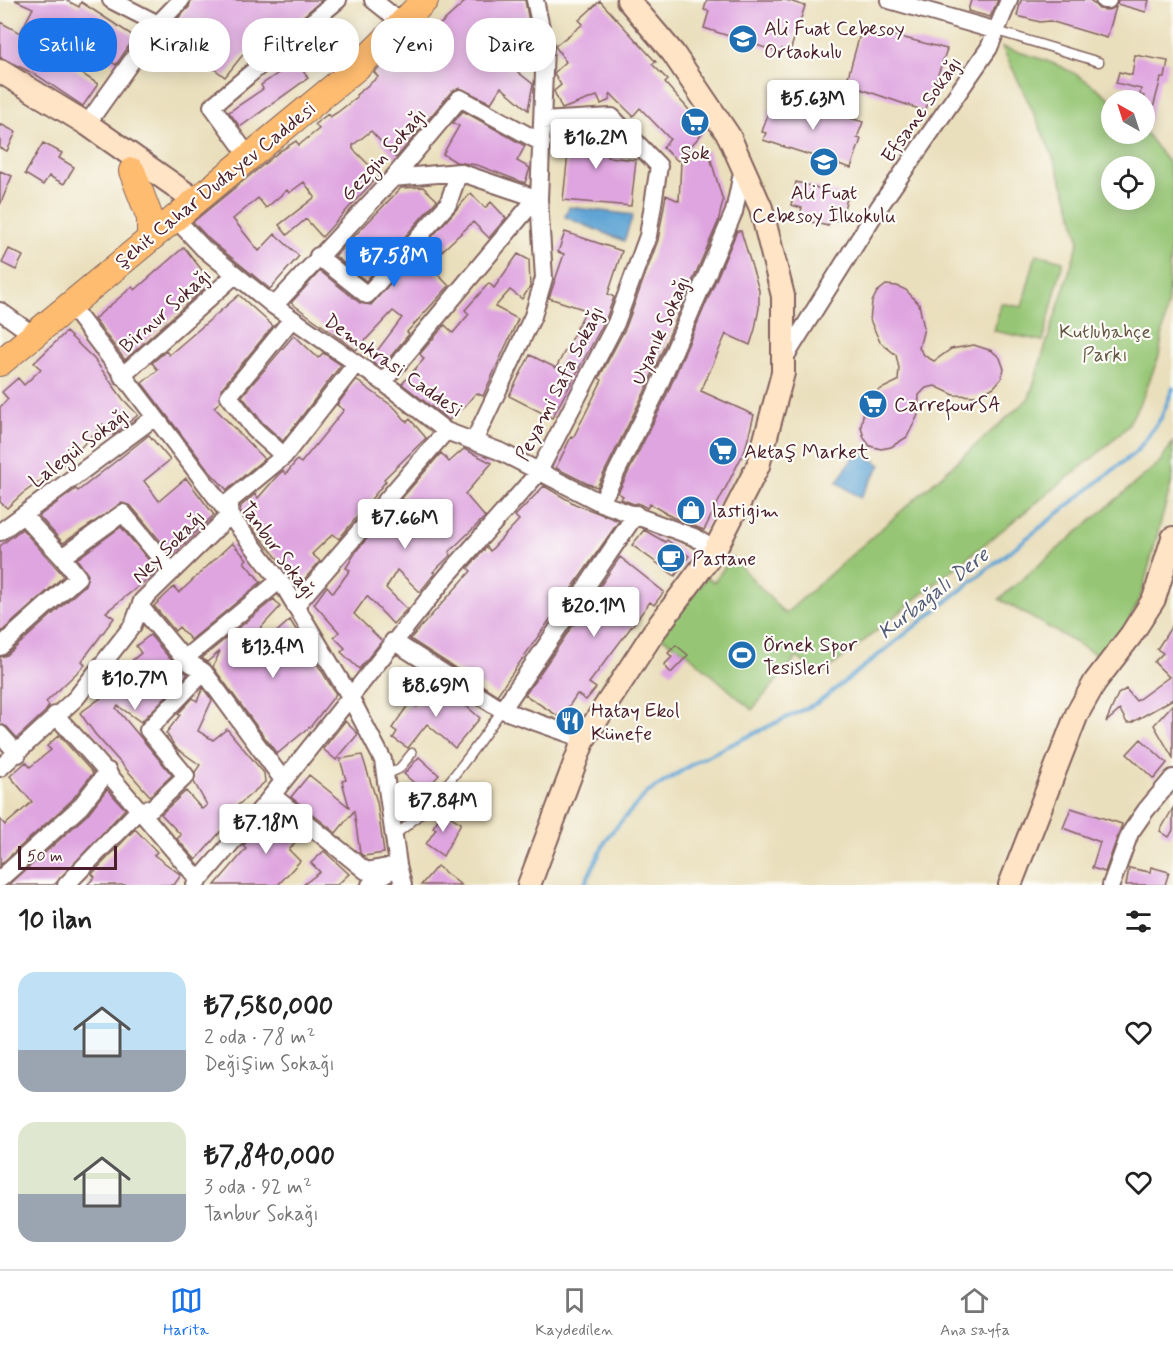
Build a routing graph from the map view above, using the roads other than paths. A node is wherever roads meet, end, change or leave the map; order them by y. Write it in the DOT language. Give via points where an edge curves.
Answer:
graph roads {
  1 [pos="111,0"];
  2 [pos="181,0"];
  3 [pos="338,0"];
  4 [pos="373,0"];
  5 [pos="425,0"];
  6 [pos="536,0"];
  7 [pos="628,0"];
  8 [pos="889,0"];
  9 [pos="1009,0"];
  10 [pos="924,6"];
  11 [pos="146,18"];
  12 [pos="164,18"];
  13 [pos="396,18"];
  14 [pos="407,18"];
  15 [pos="997,31"];
  16 [pos="371,53"];
  17 [pos="1100,62"];
  18 [pos="129,65"];
  19 [pos="0,71"];
  20 [pos="0,87"];
  21 [pos="542,121"];
  22 [pos="87,124"];
  23 [pos="542,143"];
  24 [pos="249,157"];
  25 [pos="743,168"];
  26 [pos="132,171"];
  27 [pos="459,172"];
  28 [pos="393,178"];
  29 [pos="539,199"];
  30 [pos="195,200"];
  31 [pos="174,217"];
  32 [pos="150,237"];
  33 [pos="318,256"];
  34 [pos="235,275"];
  35 [pos="69,304"];
  36 [pos="274,306"];
  37 [pos="0,311"];
  38 [pos="292,319"];
  39 [pos="33,334"];
  40 [pos="783,360"];
  41 [pos="0,363"];
  42 [pos="355,365"];
  43 [pos="122,376"];
  44 [pos="383,382"];
  45 [pos="155,417"];
  46 [pos="446,431"];
  47 [pos="474,441"];
  48 [pos="284,456"];
  49 [pos="538,473"];
  50 [pos="601,503"];
  51 [pos="636,514"];
  52 [pos="23,515"];
  53 [pos="228,517"];
  54 [pos="0,532"];
  55 [pos="1173,538"];
  56 [pos="715,550"];
  57 [pos="62,557"];
  58 [pos="171,571"];
  59 [pos="279,581"];
  60 [pos="1154,599"];
  61 [pos="140,606"];
  62 [pos="295,606"];
  63 [pos="393,641"];
  64 [pos="0,647"];
  65 [pos="184,659"];
  66 [pos="204,672"];
  67 [pos="349,695"];
  68 [pos="502,710"];
  69 [pos="55,715"];
  70 [pos="0,734"];
  71 [pos="584,738"];
  72 [pos="412,753"];
  73 [pos="18,754"];
  74 [pos="0,768"];
  75 [pos="108,771"];
  76 [pos="385,775"];
  77 [pos="1173,778"];
  78 [pos="283,780"];
  79 [pos="272,795"];
  80 [pos="138,811"];
  81 [pos="393,835"];
  82 [pos="398,865"];
  83 [pos="0,879"];
  84 [pos="197,882"];
  85 [pos="66,885"];
  86 [pos="370,885"];
  87 [pos="403,885"];
  88 [pos="529,885"];
  89 [pos="1010,885"];
  90 [pos="1022,885"];
  91 [pos="1111,885"];
  1 -- 11 [label="street"];
  2 -- 12 [label="street"];
  3 -- 24 [label="street" via="212,106"];
  4 -- 13 [label="street"];
  5 -- 14 [label="main road, Şehit Cahar Dudayev Caddesi"];
  6 -- 21 [label="street" via="545,46"];
  7 -- 25 [label="street" via="673,53 729,136"];
  8 -- 10 [label="street"];
  9 -- 15 [label="street, Efsane Sokağı"];
  10 -- 15 [label="street"];
  15 -- 17 [label="lane"];
  15 -- 40 [label="street, Efsane Sokağı"];
  16 -- 24 [label="main road, Şehit Cahar Dudayev Caddesi"];
  18 -- 22 [label="street"];
  19 -- 22 [label="street"];
  20 -- 26 [label="street"];
  21 -- 23 [label="street"];
  21 -- 49 [label="street, Peyami Safa Sokağı" via="612,117 659,166 648,237 616,322"];
  22 -- 30 [label="street"];
  23 -- 28 [label="street, Gezgin Sokağı" via="460,98"];
  23 -- 29 [label="street"];
  24 -- 30 [label="main road, Şehit Cahar Dudayev Caddesi"];
  25 -- 40 [label="street" via="761,208 783,296"];
  25 -- 50 [label="street, Uyanık Sokağı" via="729,222 654,397"];
  26 -- 31 [label="street" via="167,200"];
  26 -- 32 [label="main road" via="148,212"];
  27 -- 28 [label="street"];
  27 -- 29 [label="street"];
  27 -- 33 [label="street" via="448,204 367,295"];
  28 -- 33 [label="street, Gezgin Sokağı"];
  29 -- 44 [label="street"];
  29 -- 47 [label="street" via="544,278 533,316"];
  30 -- 31 [label="main road, Şehit Cahar Dudayev Caddesi"];
  31 -- 32 [label="main road, Şehit Cahar Dudayev Caddesi"];
  31 -- 34 [label="street, Demokrasi Caddesi"];
  32 -- 35 [label="main road, Şehit Cahar Dudayev Caddesi"];
  33 -- 36 [label="street, Gezgin Sokağı"];
  34 -- 36 [label="street, Demokrasi Caddesi"];
  34 -- 43 [label="street, Birnur Sokağı"];
  35 -- 39 [label="main road, Şehit Cahar Dudayev Caddesi"];
  35 -- 43 [label="street, Tanbur Sokağı"];
  36 -- 38 [label="street, Demokrasi Caddesi"];
  37 -- 39 [label="street"];
  38 -- 42 [label="street, Demokrasi Caddesi"];
  38 -- 48 [label="street" via="229,396 254,429"];
  39 -- 41 [label="main road, Şehit Cahar Dudayev Caddesi"];
  40 -- 56 [label="street" via="758,466"];
  42 -- 44 [label="street, Demokrasi Caddesi"];
  42 -- 48 [label="street, Ney Sokağı"];
  43 -- 45 [label="street, Tanbur Sokağı"];
  44 -- 46 [label="street, Demokrasi Caddesi"];
  45 -- 52 [label="street, Lalegül Sokağı"];
  45 -- 53 [label="street, Tanbur Sokağı"];
  46 -- 47 [label="street, Demokrasi Caddesi"];
  46 -- 62 [label="street"];
  47 -- 49 [label="street, Demokrasi Caddesi"];
  48 -- 53 [label="street, Ney Sokağı" via="231,500"];
  49 -- 50 [label="street, Demokrasi Caddesi"];
  49 -- 63 [label="street, Peyami Safa Sokağı"];
  50 -- 51 [label="street, Demokrasi Caddesi"];
  51 -- 56 [label="street, Demokrasi Caddesi" via="694,537"];
  51 -- 68 [label="street"];
  52 -- 54 [label="street, Lalegül Sokağı"];
  52 -- 57 [label="street"];
  53 -- 58 [label="street, Ney Sokağı"];
  53 -- 59 [label="street, Tanbur Sokağı"];
  55 -- 60 [label="street"];
  56 -- 71 [label="street" via="652,633"];
  57 -- 58 [label="street" via="123,513"];
  57 -- 64 [label="street" via="78,577"];
  58 -- 61 [label="street, Ney Sokağı"];
  59 -- 62 [label="street, Tanbur Sokağı"];
  59 -- 65 [label="street"];
  60 -- 89 [label="street" via="1077,714"];
  60 -- 90 [label="street" via="1142,641 1080,731"];
  61 -- 65 [label="street"];
  61 -- 69 [label="street, Ney Sokağı" via="133,625 76,698"];
  62 -- 67 [label="street, Tanbur Sokağı"];
  63 -- 67 [label="street, Peyami Safa Sokağı"];
  63 -- 68 [label="street"];
  65 -- 66 [label="street"];
  66 -- 78 [label="street"];
  66 -- 80 [label="street" via="147,730 186,776 152,808"];
  67 -- 76 [label="street, Tanbur Sokağı" via="383,760"];
  67 -- 78 [label="street, Peyami Safa Sokağı"];
  68 -- 71 [label="street"];
  68 -- 81 [label="lane" via="418,816"];
  69 -- 73 [label="street, Ney Sokağı"];
  69 -- 75 [label="street"];
  70 -- 73 [label="street"];
  71 -- 88 [label="street"];
  72 -- 76 [label="lane" via="399,769"];
  73 -- 74 [label="street, Ney Sokağı"];
  75 -- 80 [label="street"];
  75 -- 83 [label="street" via="80,807"];
  76 -- 81 [label="street, Tanbur Sokağı"];
  77 -- 91 [label="street" via="1130,833"];
  78 -- 79 [label="street, Peyami Safa Sokağı"];
  79 -- 82 [label="street" via="366,870"];
  79 -- 84 [label="street, Peyami Safa Sokağı"];
  80 -- 84 [label="street"];
  80 -- 85 [label="street"];
  81 -- 82 [label="street, Tanbur Sokağı"];
  82 -- 86 [label="street"];
  82 -- 87 [label="street, Tanbur Sokağı"];
}
